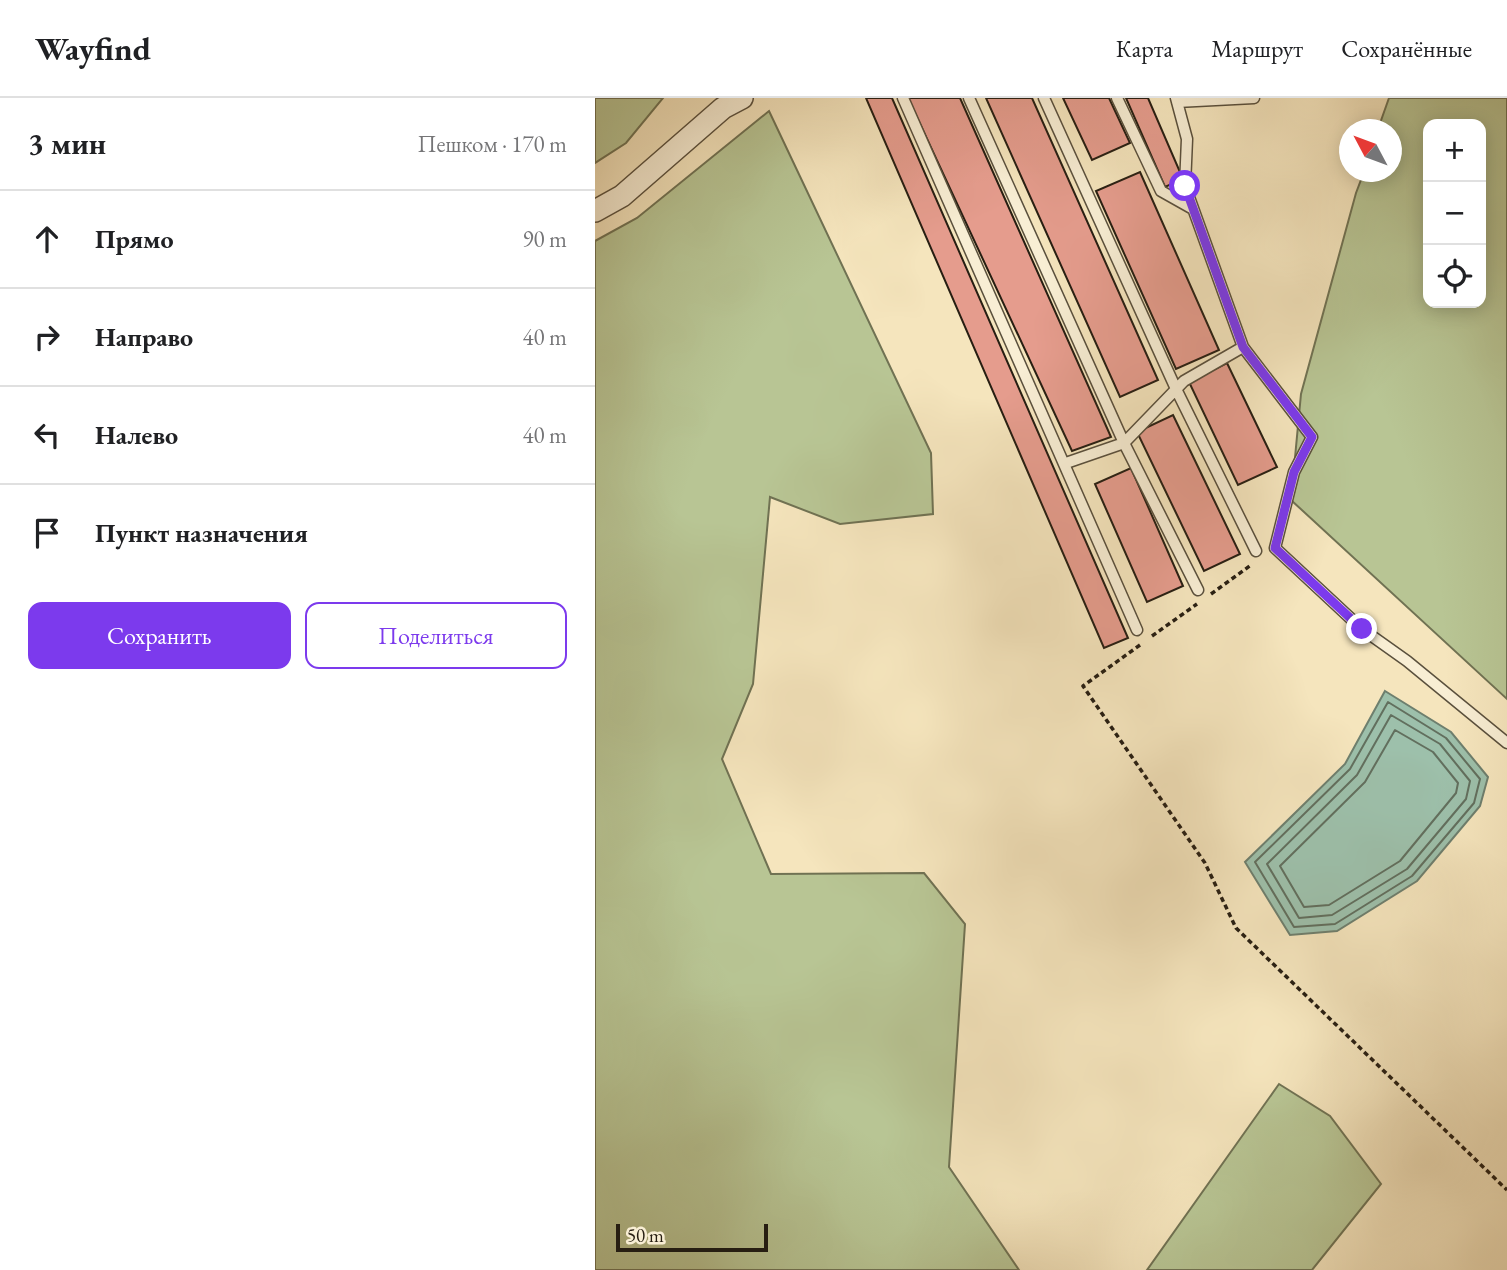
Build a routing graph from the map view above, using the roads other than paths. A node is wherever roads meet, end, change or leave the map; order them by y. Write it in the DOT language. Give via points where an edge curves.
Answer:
graph roads {
  1 [pos="742,98"];
  2 [pos="903,98"];
  3 [pos="969,98"];
  4 [pos="1044,98"];
  5 [pos="1117,98"];
  6 [pos="1254,98"];
  7 [pos="1177,100"];
  8 [pos="1193,209"];
  9 [pos="595,211"];
  10 [pos="1243,347"];
  11 [pos="1176,389"];
  12 [pos="1124,443"];
  13 [pos="1066,463"];
  14 [pos="1256,551"];
  15 [pos="1198,590"];
  16 [pos="1137,630"];
  17 [pos="1507,743"];
  1 -- 9 [label="street" via="723,108 622,196"];
  2 -- 13 [label="lane"];
  3 -- 12 [label="lane"];
  4 -- 11 [label="lane"];
  5 -- 8 [label="lane" via="1161,191"];
  6 -- 7 [label="lane"];
  7 -- 8 [label="lane" via="1187,139 1185,186"];
  8 -- 10 [label="lane"];
  10 -- 11 [label="lane"];
  10 -- 17 [label="lane" via="1312,437 1294,472 1275,548 1362,629"];
  11 -- 12 [label="lane"];
  11 -- 14 [label="lane"];
  12 -- 13 [label="lane"];
  12 -- 15 [label="lane"];
  13 -- 16 [label="lane"];
}
